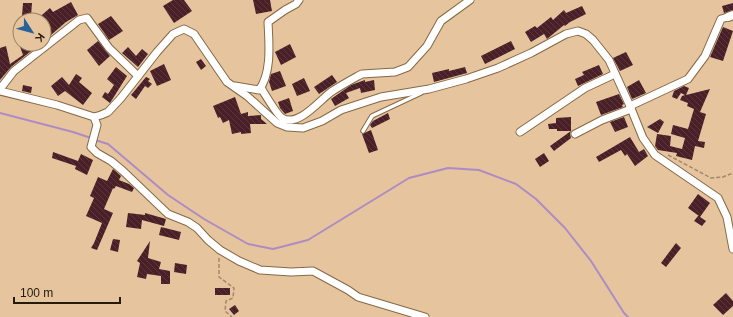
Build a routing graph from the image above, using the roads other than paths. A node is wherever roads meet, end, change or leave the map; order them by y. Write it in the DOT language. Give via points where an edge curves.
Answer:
graph roads {
  1 [pos="299,0"];
  2 [pos="470,0"];
  3 [pos="731,16"];
  4 [pos="615,74"];
  5 [pos="138,76"];
  6 [pos="232,86"];
  7 [pos="261,88"];
  8 [pos="429,89"];
  9 [pos="0,90"];
  10 [pos="631,108"];
  11 [pos="94,116"];
  12 [pos="363,131"];
  13 [pos="520,132"];
  14 [pos="575,134"];
  15 [pos="733,249"];
  16 [pos="425,317"];
  1 -- 7 [label="street" via="268,22 270,54"];
  2 -- 7 [label="street" via="441,21 427,46 408,67 395,72 362,74 330,92 303,116 288,120 282,118"];
  3 -- 10 [label="street" via="721,19 705,56 688,79"];
  4 -- 8 [label="street" via="609,60 593,40 578,31 566,34 498,68"];
  4 -- 10 [label="street"];
  4 -- 13 [label="street" via="585,88"];
  5 -- 6 [label="street" via="174,34 184,30 194,34"];
  5 -- 9 [label="street" via="110,48 87,18 79,20 14,71"];
  5 -- 11 [label="street" via="108,112"];
  6 -- 7 [label="street" via="259,90"];
  6 -- 8 [label="street" via="277,123 287,127 303,128 341,110 381,97"];
  8 -- 12 [label="lane" via="372,116"];
  9 -- 11 [label="street"];
  10 -- 14 [label="street"];
  10 -- 15 [label="street" via="643,138 655,155 718,198 727,217"];
  11 -- 16 [label="street" via="97,125 92,147 97,153 123,171 168,214 188,222 220,250 260,270 313,271 358,297"];
}
